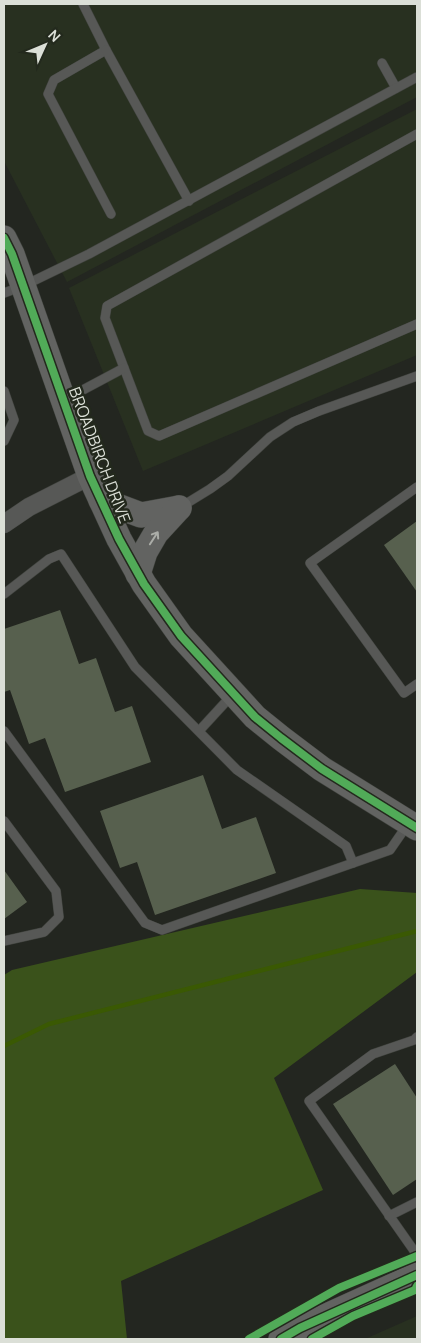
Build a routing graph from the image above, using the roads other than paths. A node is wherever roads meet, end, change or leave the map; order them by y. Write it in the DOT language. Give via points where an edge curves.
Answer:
graph roads {
  1 [pos="83,4"];
  2 [pos="106,50"];
  3 [pos="382,63"];
  4 [pos="417,77"];
  5 [pos="396,88"];
  6 [pos="417,134"];
  7 [pos="189,201"];
  8 [pos="111,214"];
  9 [pos="4,238"];
  10 [pos="14,290"];
  11 [pos="417,324"];
  12 [pos="124,368"];
  13 [pos="417,376"];
  14 [pos="4,391"];
  15 [pos="64,400"];
  16 [pos="4,442"];
  17 [pos="90,476"];
  18 [pos="417,487"];
  19 [pos="101,500"];
  20 [pos="179,508"];
  21 [pos="4,524"];
  22 [pos="138,574"];
  23 [pos="4,594"];
  24 [pos="417,684"];
  25 [pos="233,694"];
  26 [pos="4,731"];
  27 [pos="199,731"];
  28 [pos="4,821"];
  29 [pos="415,826"];
  30 [pos="353,863"];
  31 [pos="4,941"];
  32 [pos="417,1037"];
  33 [pos="417,1202"];
  34 [pos="389,1216"];
  35 [pos="417,1255"];
  36 [pos="417,1275"];
  37 [pos="281,1339"];
  1 -- 2 [label="lane"];
  2 -- 7 [label="lane"];
  2 -- 8 [label="lane" via="54,80 48,94"];
  3 -- 5 [label="lane"];
  4 -- 5 [label="lane"];
  5 -- 7 [label="lane"];
  6 -- 12 [label="lane" via="107,306 105,318"];
  7 -- 10 [label="lane"];
  9 -- 10 [label="street, BROADBIRCH DRIVE" via="12,254"];
  10 -- 15 [label="street, BROADBIRCH DRIVE"];
  11 -- 12 [label="lane" via="159,436 148,431"];
  12 -- 15 [label="lane"];
  13 -- 20 [label="lane" via="293,422 270,437 228,476"];
  14 -- 16 [label="lane" via="14,420"];
  15 -- 17 [label="street, BROADBIRCH DRIVE"];
  17 -- 19 [label="street, BROADBIRCH DRIVE"];
  17 -- 21 [label="street" via="29,507"];
  18 -- 24 [label="lane" via="310,563 404,693"];
  19 -- 20 [label="street" via="141,515"];
  19 -- 22 [label="street, BROADBIRCH DRIVE"];
  22 -- 20 [label="street, one-way" via="156,533"];
  22 -- 25 [label="street, BROADBIRCH DRIVE" via="180,636"];
  23 -- 27 [label="lane" via="49,559 61,554 135,667"];
  25 -- 27 [label="lane"];
  25 -- 29 [label="street, BROADBIRCH DRIVE" via="255,717 322,769"];
  26 -- 30 [label="lane" via="145,923 162,930"];
  27 -- 30 [label="lane" via="237,770 346,846"];
  28 -- 31 [label="lane" via="56,891 59,917 44,932"];
  29 -- 30 [label="lane" via="390,850"];
  32 -- 34 [label="lane" via="373,1054 309,1101"];
  33 -- 34 [label="lane"];
  34 -- 35 [label="lane"];
  36 -- 37 [label="street"];
}
